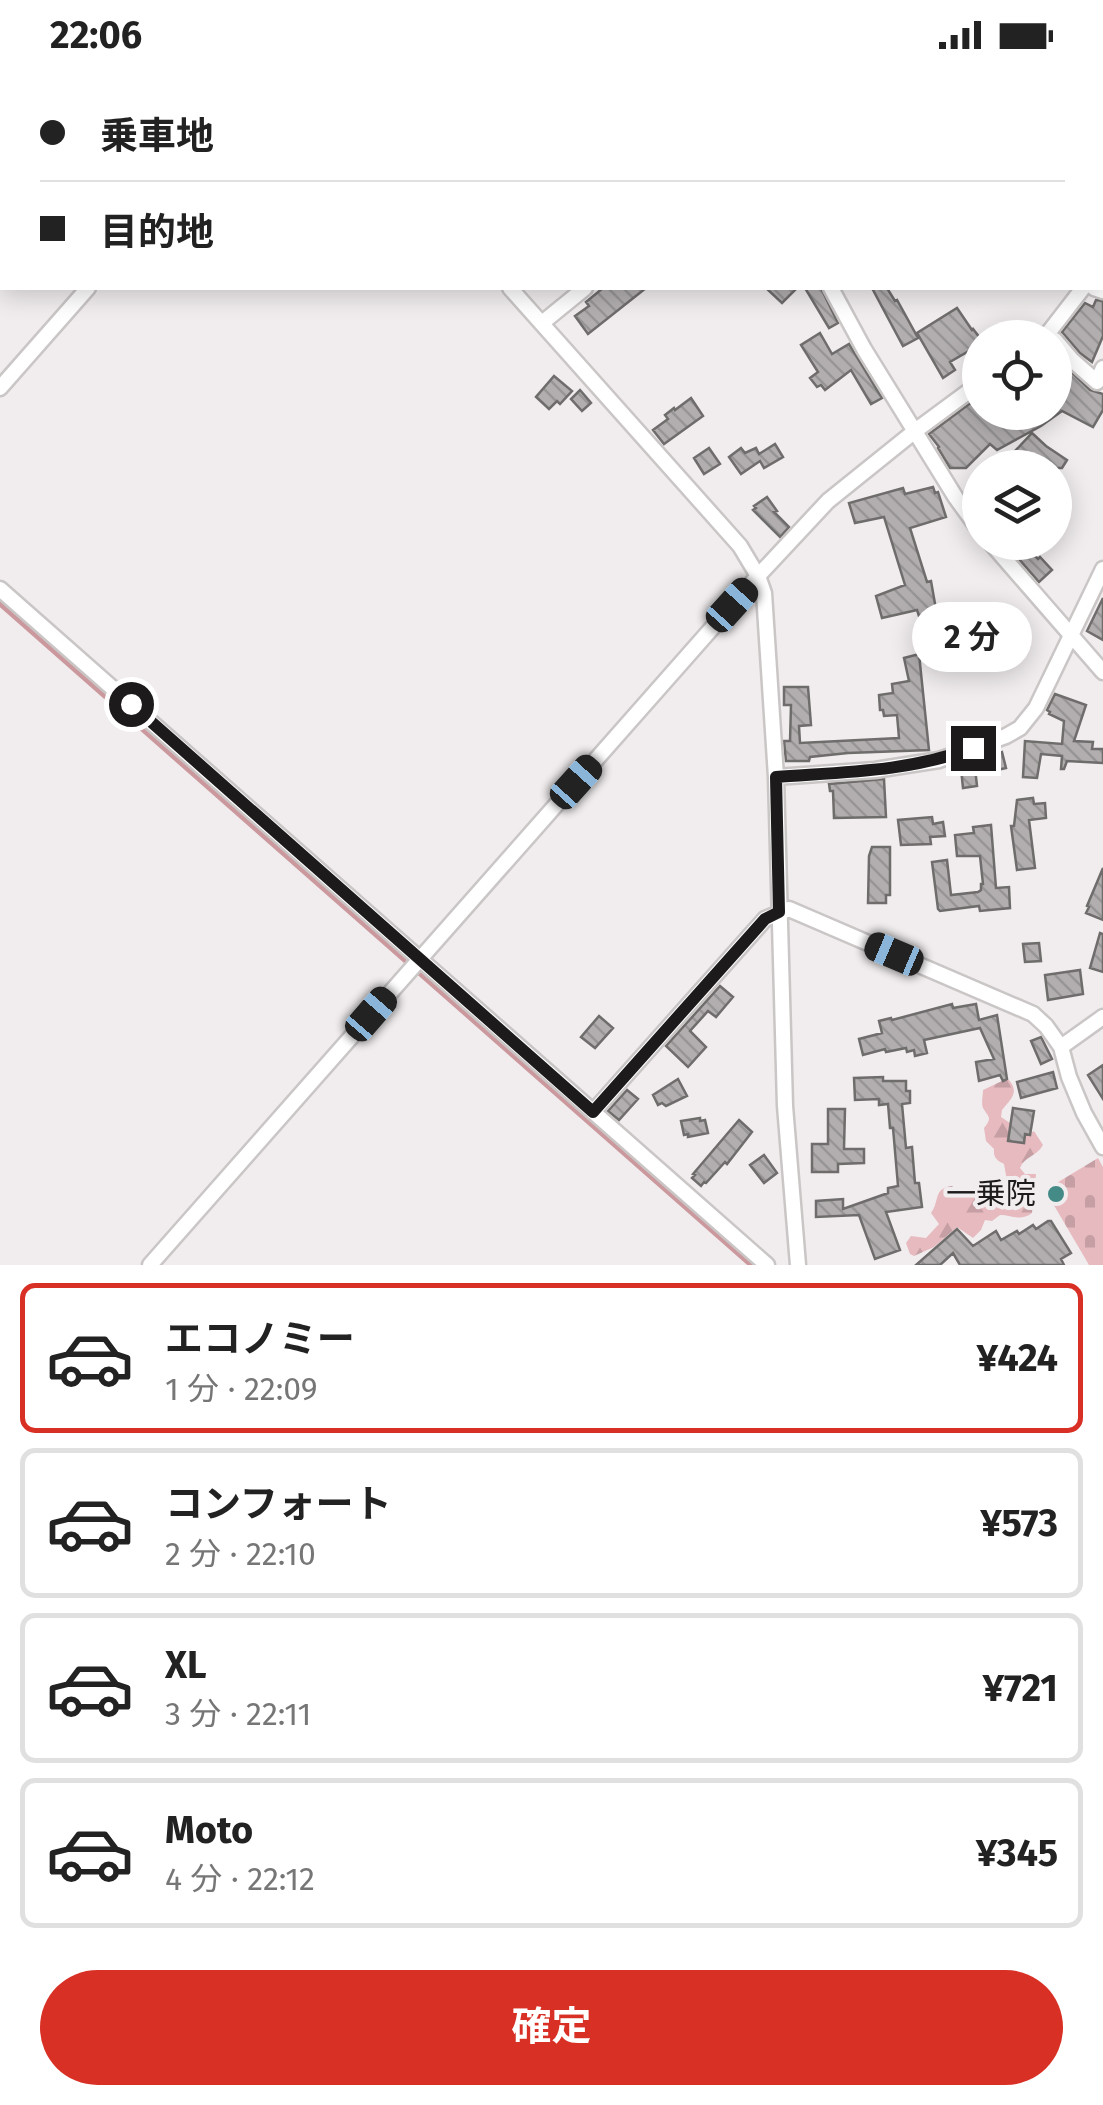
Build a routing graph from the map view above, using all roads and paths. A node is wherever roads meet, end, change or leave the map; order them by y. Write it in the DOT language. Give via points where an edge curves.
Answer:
graph roads {
  1 [pos="86,290"];
  2 [pos="512,290"];
  3 [pos="582,290"];
  4 [pos="833,290"];
  5 [pos="1082,290"];
  6 [pos="1061,320"];
  7 [pos="542,322"];
  8 [pos="1072,360"];
  9 [pos="1103,368"];
  10 [pos="0,388"];
  11 [pos="962,396"];
  12 [pos="915,431"];
  13 [pos="962,504"];
  14 [pos="1005,560"];
  15 [pos="1103,569"];
  16 [pos="758,576"];
  17 [pos="0,589"];
  18 [pos="1070,635"];
  19 [pos="1103,672"];
  20 [pos="776,777"];
  21 [pos="779,912"];
  22 [pos="420,958"];
  23 [pos="1103,1017"];
  24 [pos="1062,1047"];
  25 [pos="593,1112"];
  26 [pos="1103,1147"];
  27 [pos="150,1265"];
  28 [pos="767,1265"];
  29 [pos="798,1265"];
  1 -- 10 [label="street"];
  2 -- 7 [label="street"];
  3 -- 7 [label="street"];
  4 -- 12 [label="street"];
  5 -- 6 [label="street"];
  7 -- 16 [label="street" via="740,546"];
  8 -- 9 [label="street" via="1097,382"];
  11 -- 12 [label="street"];
  12 -- 13 [label="street"];
  12 -- 16 [label="street" via="828,502"];
  14 -- 18 [label="street"];
  15 -- 18 [label="street"];
  16 -- 20 [label="street"];
  16 -- 22 [label="street"];
  17 -- 22 [label="street"];
  18 -- 19 [label="street"];
  18 -- 20 [label="street" via="1036,708 1006,736 914,766"];
  20 -- 21 [label="street"];
  21 -- 24 [label="street" via="789,908 1032,1014"];
  21 -- 25 [label="street" via="765,919"];
  21 -- 29 [label="street" via="784,1106"];
  22 -- 25 [label="street"];
  22 -- 27 [label="street"];
  23 -- 24 [label="street"];
  24 -- 26 [label="street"];
  25 -- 28 [label="street"];
}
